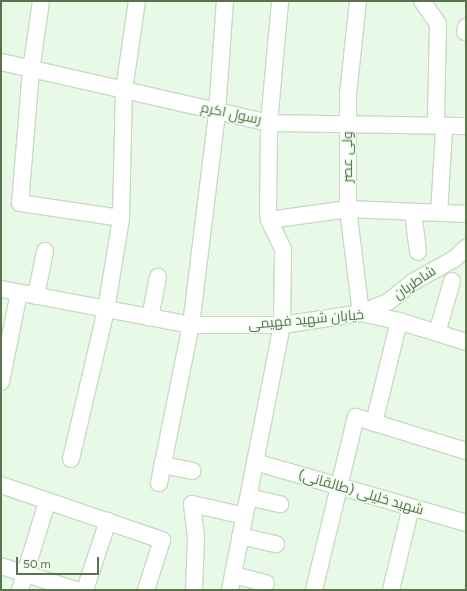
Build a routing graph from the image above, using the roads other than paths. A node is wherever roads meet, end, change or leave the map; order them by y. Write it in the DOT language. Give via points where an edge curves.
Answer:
graph roads {
  1 [pos="41,1"];
  2 [pos="137,1"];
  3 [pos="226,1"];
  4 [pos="280,1"];
  5 [pos="358,1"];
  6 [pos="422,1"];
  7 [pos="1,62"];
  8 [pos="31,70"];
  9 [pos="124,90"];
  10 [pos="217,112"];
  11 [pos="269,122"];
  12 [pos="348,124"];
  13 [pos="441,126"];
  14 [pos="466,126"];
  15 [pos="348,209"];
  16 [pos="413,212"];
  17 [pos="440,213"];
  18 [pos="466,214"];
  19 [pos="121,218"];
  20 [pos="269,220"];
  21 [pos="466,248"];
  22 [pos="46,251"];
  23 [pos="418,252"];
  24 [pos="158,277"];
  25 [pos="452,281"];
  26 [pos="1,289"];
  27 [pos="19,293"];
  28 [pos="36,296"];
  29 [pos="106,310"];
  30 [pos="361,313"];
  31 [pos="150,318"];
  32 [pos="399,321"];
  33 [pos="191,325"];
  34 [pos="282,325"];
  35 [pos="437,333"];
  36 [pos="466,342"];
  37 [pos="1,382"];
  38 [pos="374,422"];
  39 [pos="466,451"];
  40 [pos="71,459"];
  41 [pos="255,462"];
  42 [pos="162,465"];
  43 [pos="192,471"];
  44 [pos="159,483"];
  45 [pos="1,485"];
  46 [pos="338,487"];
  47 [pos="249,497"];
  48 [pos="47,502"];
  49 [pos="280,504"];
  50 [pos="411,507"];
  51 [pos="244,516"];
  52 [pos="108,521"];
  53 [pos="466,523"];
  54 [pos="240,536"];
  55 [pos="276,544"];
  56 [pos="1,566"];
  57 [pos="25,574"];
  58 [pos="231,583"];
  59 [pos="266,583"];
  60 [pos="20,590"];
  61 [pos="76,590"];
  62 [pos="85,590"];
  63 [pos="146,590"];
  64 [pos="194,590"];
  65 [pos="314,590"];
  66 [pos="391,590"];
  1 -- 8 [label="street"];
  2 -- 9 [label="street"];
  3 -- 10 [label="street"];
  4 -- 11 [label="street"];
  5 -- 12 [label="street, ولی عصر" via="348,94"];
  6 -- 13 [label="street" via="438,24 436,121"];
  7 -- 8 [label="street, رسول اکرم"];
  8 -- 9 [label="street, رسول اکرم"];
  8 -- 19 [label="street" via="20,203"];
  9 -- 10 [label="street, رسول اکرم"];
  9 -- 19 [label="street"];
  10 -- 11 [label="street, رسول اکرم"];
  10 -- 33 [label="street"];
  11 -- 12 [label="street, رسول اکرم"];
  11 -- 20 [label="street"];
  12 -- 13 [label="street, رسول اکرم"];
  12 -- 15 [label="street, ولی عصر"];
  13 -- 14 [label="street, رسول اکرم"];
  13 -- 17 [label="street" via="444,130"];
  15 -- 16 [label="street"];
  15 -- 20 [label="street"];
  15 -- 30 [label="street, ولی عصر"];
  16 -- 17 [label="street"];
  16 -- 23 [label="street"];
  17 -- 18 [label="street"];
  19 -- 29 [label="street"];
  20 -- 34 [label="street" via="283,248"];
  21 -- 30 [label="street, شاطریان" via="454,259 413,282 388,302"];
  22 -- 28 [label="street"];
  24 -- 31 [label="street"];
  25 -- 35 [label="street"];
  26 -- 27 [label="street, خیابان شهید فهیمی"];
  27 -- 28 [label="street, خیابان شهید فهیمی"];
  27 -- 37 [label="street"];
  28 -- 29 [label="street, خیابان شهید فهیمی"];
  29 -- 31 [label="street, خیابان شهید فهیمی"];
  29 -- 40 [label="street"];
  30 -- 32 [label="street, خیابان شهید فهیمی"];
  30 -- 34 [label="street, خیابان شهید فهیمی"];
  31 -- 33 [label="street, خیابان شهید فهیمی"];
  32 -- 35 [label="street, خیابان شهید فهیمی"];
  32 -- 38 [label="street"];
  33 -- 34 [label="street, خیابان شهید فهیمی"];
  33 -- 42 [label="street"];
  34 -- 41 [label="street"];
  35 -- 36 [label="street, خیابان شهید فهیمی"];
  38 -- 39 [label="street"];
  38 -- 46 [label="street" via="356,417"];
  41 -- 46 [label="street, شهید خلیلی (طالقانی)"];
  41 -- 47 [label="street"];
  42 -- 43 [label="street"];
  42 -- 44 [label="street"];
  45 -- 48 [label="street"];
  46 -- 50 [label="street, شهید خلیلی (طالقانی)"];
  46 -- 65 [label="street"];
  47 -- 49 [label="street"];
  47 -- 51 [label="street"];
  48 -- 52 [label="street"];
  48 -- 57 [label="street"];
  50 -- 53 [label="street, شهید خلیلی (طالقانی)"];
  50 -- 66 [label="street"];
  51 -- 54 [label="street"];
  51 -- 64 [label="street" via="192,504 196,537"];
  52 -- 62 [label="street"];
  52 -- 63 [label="street" via="162,540"];
  54 -- 55 [label="street"];
  54 -- 58 [label="street"];
  56 -- 57 [label="street"];
  57 -- 60 [label="street"];
  57 -- 61 [label="street"];
  58 -- 59 [label="street"];
}
